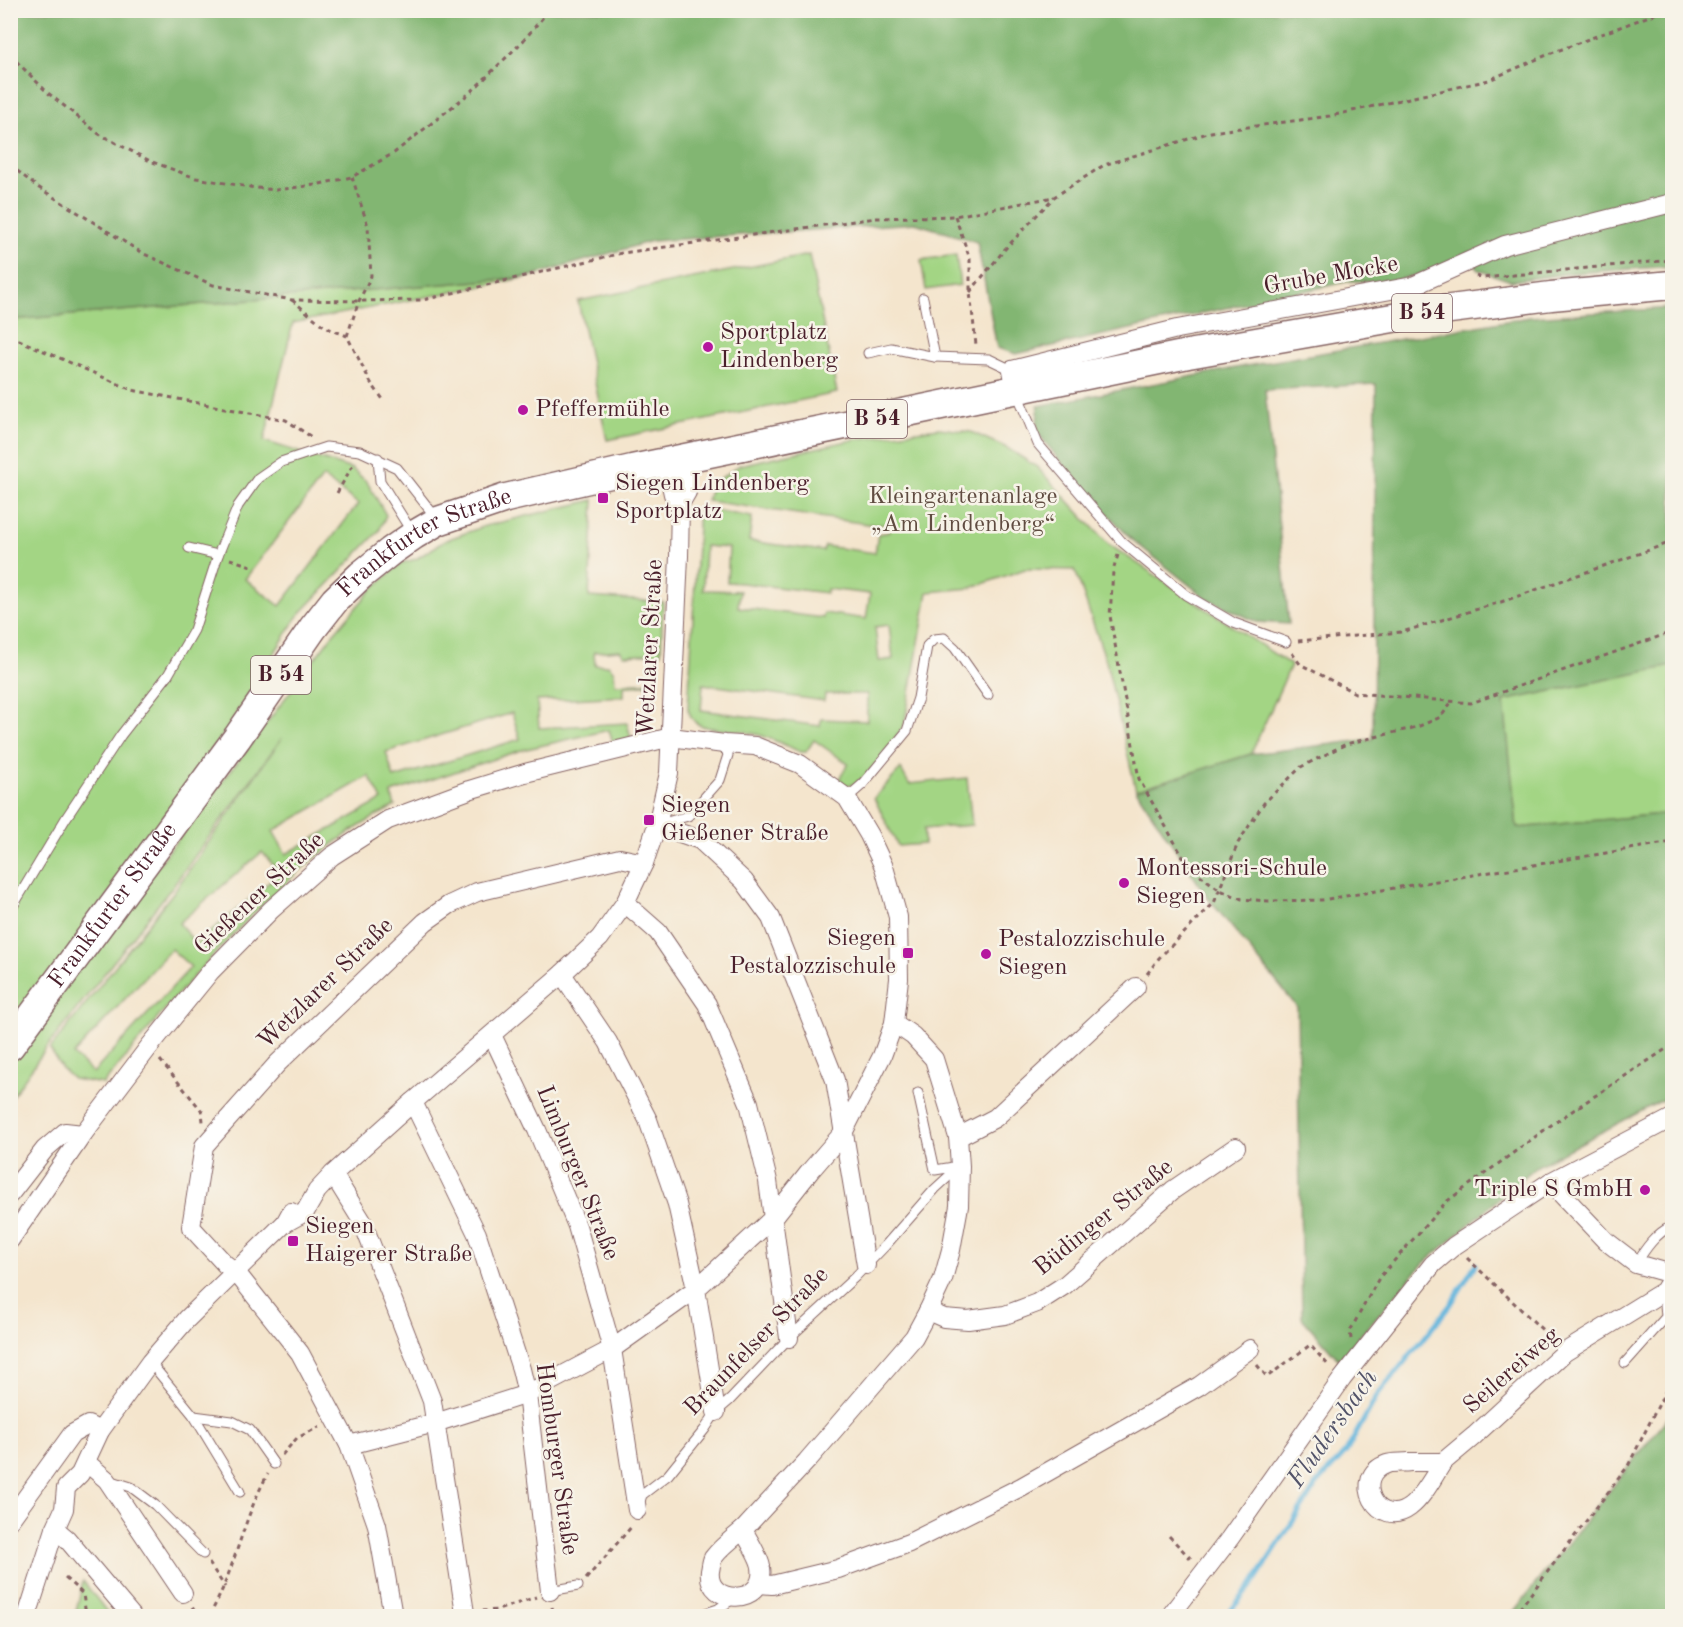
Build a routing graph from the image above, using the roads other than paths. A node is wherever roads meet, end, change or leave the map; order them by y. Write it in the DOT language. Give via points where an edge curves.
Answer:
graph roads {
  1 [pos="1672,203"];
  2 [pos="1672,285"];
  3 [pos="923,298"];
  4 [pos="868,353"];
  5 [pos="935,357"];
  6 [pos="1014,380"];
  7 [pos="378,458"];
  8 [pos="676,460"];
  9 [pos="438,521"];
  10 [pos="414,535"];
  11 [pos="189,548"];
  12 [pos="218,555"];
  13 [pos="1286,642"];
  14 [pos="988,695"];
  15 [pos="671,737"];
  16 [pos="724,744"];
  17 [pos="847,798"];
  18 [pos="657,825"];
  19 [pos="644,863"];
  20 [pos="625,903"];
  21 [pos="10,911"];
  22 [pos="562,974"];
  23 [pos="1136,987"];
  24 [pos="894,1023"];
  25 [pos="492,1035"];
  26 [pos="10,1046"];
  27 [pos="918,1093"];
  28 [pos="413,1102"];
  29 [pos="1672,1118"];
  30 [pos="843,1133"];
  31 [pos="82,1134"];
  32 [pos="958,1137"];
  33 [pos="1236,1147"];
  34 [pos="960,1166"];
  35 [pos="333,1174"];
  36 [pos="1550,1182"];
  37 [pos="10,1194"];
  38 [pos="773,1218"];
  39 [pos="1672,1226"];
  40 [pos="10,1240"];
  41 [pos="1636,1264"];
  42 [pos="866,1265"];
  43 [pos="236,1272"];
  44 [pos="1670,1281"];
  45 [pos="696,1289"];
  46 [pos="928,1311"];
  47 [pos="789,1338"];
  48 [pos="612,1349"];
  49 [pos="1250,1349"];
  50 [pos="150,1362"];
  51 [pos="1625,1363"];
  52 [pos="527,1394"];
  53 [pos="716,1412"];
  54 [pos="194,1416"];
  55 [pos="435,1423"];
  56 [pos="100,1431"];
  57 [pos="349,1445"];
  58 [pos="1443,1462"];
  59 [pos="274,1464"];
  60 [pos="83,1468"];
  61 [pos="107,1480"];
  62 [pos="240,1492"];
  63 [pos="637,1510"];
  64 [pos="10,1520"];
  65 [pos="55,1530"];
  66 [pos="743,1530"];
  67 [pos="203,1554"];
  68 [pos="759,1584"];
  69 [pos="578,1586"];
  70 [pos="550,1591"];
  71 [pos="183,1593"];
  72 [pos="734,1598"];
  73 [pos="465,1613"];
  74 [pos="27,1617"];
  75 [pos="132,1617"];
  76 [pos="393,1617"];
  77 [pos="697,1617"];
  78 [pos="1170,1617"];
  1 -- 6 [label="street, Grube Mocke" via="1505,245 1413,285 1177,328"];
  2 -- 6 [label="main road, Frankfurter Straße / B 54" via="1427,312 1059,381"];
  3 -- 5 [label="lane"];
  4 -- 5 [label="lane" via="891,348"];
  5 -- 6 [label="lane" via="989,359"];
  6 -- 8 [label="main road, Frankfurter Straße / B 54"];
  6 -- 13 [label="lane" via="1038,444 1122,542 1186,595 1234,623"];
  7 -- 9 [label="lane" via="397,468"];
  7 -- 10 [label="lane" via="380,481"];
  7 -- 12 [label="lane" via="360,451 326,447 281,462 258,478 238,506"];
  8 -- 9 [label="main road, Frankfurter Straße / B 54" via="506,498"];
  8 -- 15 [label="street, Wetzlarer Straße" via="673,494 680,504"];
  9 -- 10 [label="main road, Frankfurter Straße / B 54"];
  10 -- 26 [label="main road, Frankfurter Straße / B 54" via="335,600"];
  11 -- 12 [label="lane"];
  12 -- 21 [label="lane" via="194,630 184,648 121,735"];
  14 -- 17 [label="lane" via="955,648 944,638 934,639 927,646 918,698 907,731"];
  15 -- 16 [label="street"];
  15 -- 18 [label="street, Wetzlarer Straße" via="669,773"];
  15 -- 31 [label="street, Gießener Straße" via="525,773 449,798 388,820 332,856 210,972"];
  16 -- 17 [label="street" via="755,746 800,764"];
  16 -- 18 [label="lane" via="728,755 720,780 688,816"];
  17 -- 24 [label="street" via="884,867 898,917 899,978"];
  18 -- 19 [label="street, Wetzlarer Straße"];
  18 -- 30 [label="street" via="700,840 744,881 771,918 835,1080"];
  19 -- 20 [label="street, Wetzlarer Straße"];
  19 -- 43 [label="street, Wetzlarer Straße" via="620,858 477,892 449,905 425,922 277,1064 204,1146 191,1227"];
  20 -- 22 [label="street, Wetzlarer Straße" via="600,938"];
  20 -- 38 [label="street" via="658,932 707,1004 749,1103"];
  22 -- 25 [label="street, Wetzlarer Straße"];
  22 -- 45 [label="street" via="608,1042 648,1120 677,1204"];
  23 -- 32 [label="street" via="995,1118"];
  24 -- 30 [label="street"];
  24 -- 32 [label="street" via="913,1036 934,1059"];
  25 -- 28 [label="street, Wetzlarer Straße"];
  25 -- 48 [label="street, Limburger Straße" via="577,1226"];
  27 -- 34 [label="lane" via="935,1170"];
  28 -- 35 [label="street, Wetzlarer Straße"];
  28 -- 52 [label="street, Homburger Straße" via="477,1234"];
  29 -- 36 [label="street"];
  30 -- 38 [label="street"];
  30 -- 42 [label="street"];
  31 -- 37 [label="street" via="65,1132 45,1149"];
  31 -- 40 [label="street, Gießener Straße"];
  32 -- 34 [label="street"];
  33 -- 46 [label="street, Büdinger Straße" via="1173,1191 1065,1285 1037,1303 1005,1315 968,1320 944,1318"];
  34 -- 42 [label="lane, Braunfelser Straße"];
  34 -- 46 [label="street" via="959,1206 951,1250"];
  35 -- 43 [label="street, Wetzlarer Straße" via="305,1212 285,1223"];
  35 -- 55 [label="street" via="362,1221 432,1401"];
  36 -- 41 [label="street" via="1606,1241"];
  36 -- 78 [label="street" via="1433,1264 1347,1372"];
  38 -- 45 [label="street"];
  38 -- 47 [label="street"];
  39 -- 41 [label="lane" via="1646,1247"];
  41 -- 44 [label="street"];
  42 -- 47 [label="lane, Braunfelser Straße"];
  43 -- 50 [label="street, Wetzlarer Straße"];
  43 -- 57 [label="street" via="300,1353"];
  44 -- 51 [label="lane" via="1666,1317"];
  44 -- 58 [label="street, Seilereiweg" via="1565,1352"];
  45 -- 48 [label="street"];
  45 -- 53 [label="street"];
  46 -- 66 [label="street" via="899,1355"];
  47 -- 53 [label="lane, Braunfelser Straße"];
  48 -- 52 [label="street"];
  48 -- 63 [label="street, Limburger Straße"];
  49 -- 68 [label="street" via="1188,1392 1021,1487 909,1543 838,1569 772,1585"];
  50 -- 54 [label="lane"];
  50 -- 56 [label="street, Wetzlarer Straße"];
  52 -- 55 [label="street"];
  52 -- 70 [label="street, Homburger Straße"];
  53 -- 63 [label="lane, Braunfelser Straße" via="668,1475 642,1495"];
  54 -- 59 [label="lane" via="232,1421 250,1430"];
  54 -- 62 [label="lane"];
  55 -- 57 [label="street"];
  55 -- 73 [label="street"];
  56 -- 60 [label="street, Wetzlarer Straße"];
  56 -- 64 [label="street" via="88,1425 72,1434"];
  57 -- 76 [label="street" via="378,1525"];
  60 -- 61 [label="street"];
  60 -- 65 [label="street, Wetzlarer Straße" via="79,1493 64,1509"];
  61 -- 67 [label="lane" via="130,1487 155,1505"];
  61 -- 71 [label="street"];
  65 -- 74 [label="street, Wetzlarer Straße"];
  65 -- 75 [label="street" via="67,1539"];
  66 -- 68 [label="street" via="761,1565"];
  66 -- 72 [label="street" via="711,1560 709,1577 713,1586"];
  68 -- 72 [label="street" via="752,1592"];
  69 -- 70 [label="lane"];
  72 -- 77 [label="lane"];
}
